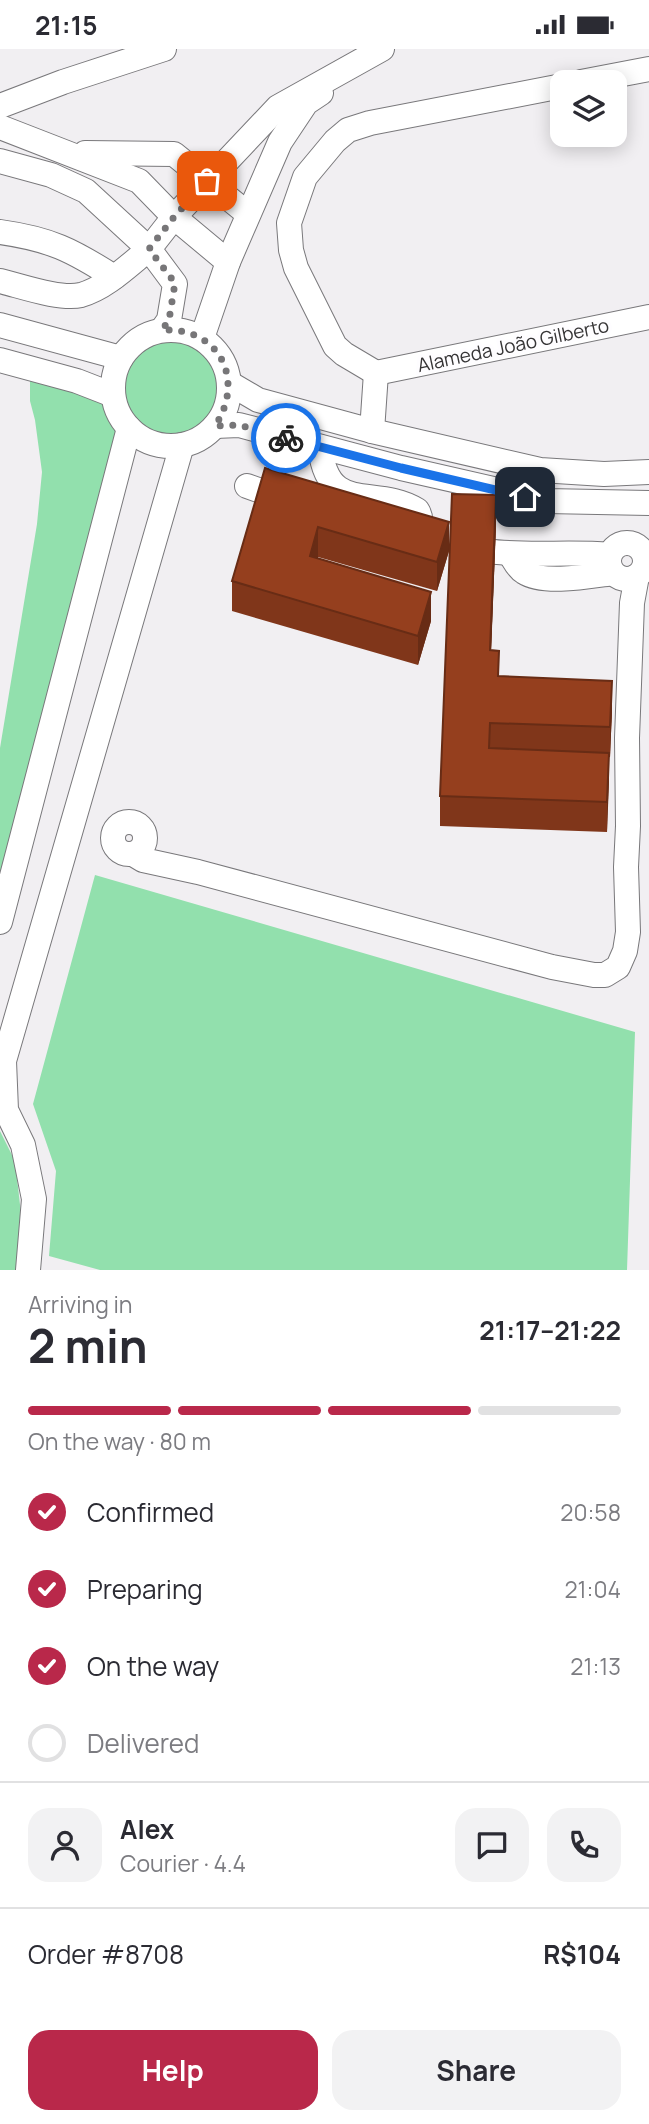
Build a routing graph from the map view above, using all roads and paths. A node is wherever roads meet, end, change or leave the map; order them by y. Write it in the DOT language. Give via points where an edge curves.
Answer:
graph roads {
  1 [pos="164,49"];
  2 [pos="384,49"];
  3 [pos="649,69"];
  4 [pos="627,73"];
  5 [pos="550,88"];
  6 [pos="0,106"];
  7 [pos="0,127"];
  8 [pos="70,153"];
  9 [pos="0,160"];
  10 [pos="51,175"];
  11 [pos="207,181"];
  12 [pos="248,214"];
  13 [pos="174,217"];
  14 [pos="0,232"];
  15 [pos="149,249"];
  16 [pos="228,262"];
  17 [pos="114,277"];
  18 [pos="0,281"];
  19 [pos="649,317"];
  20 [pos="0,325"];
  21 [pos="162,330"];
  22 [pos="202,338"];
  23 [pos="121,358"];
  24 [pos="0,359"];
  25 [pos="376,373"];
  26 [pos="229,383"];
  27 [pos="113,395"];
  28 [pos="215,426"];
  29 [pos="129,428"];
  30 [pos="372,431"];
  31 [pos="182,445"];
  32 [pos="320,447"];
  33 [pos="649,472"];
  34 [pos="247,486"];
  35 [pos="483,488"];
  36 [pos="639,503"];
  37 [pos="312,508"];
  38 [pos="383,531"];
  39 [pos="621,565"];
  40 [pos="138,849"];
  41 [pos="3,896"];
  42 [pos="0,922"];
  43 [pos="3,1109"];
  44 [pos="28,1270"];
  1 -- 6 [label="street"];
  2 -- 11 [label="street" via="278,107"];
  2 -- 12 [label="street" via="306,103 280,142"];
  3 -- 4 [label="street"];
  5 -- 25 [label="street" via="348,130 305,177 289,223 296,268 335,346"];
  7 -- 8 [label="street"];
  8 -- 10 [label="street"];
  8 -- 11 [label="street" via="174,154"];
  8 -- 13 [label="street" via="139,181"];
  9 -- 10 [label="street"];
  10 -- 15 [label="street" via="86,191"];
  11 -- 12 [label="street"];
  11 -- 13 [label="street"];
  12 -- 16 [label="street"];
  13 -- 15 [label="street"];
  13 -- 16 [label="street"];
  14 -- 17 [label="street" via="74,251"];
  15 -- 17 [label="street"];
  15 -- 21 [label="street" via="175,283 169,320"];
  16 -- 22 [label="street"];
  17 -- 18 [label="street" via="80,295 64,296"];
  19 -- 25 [label="street, Alameda João Gilberto"];
  20 -- 23 [label="street"];
  21 -- 22 [label="street" via="176,329"];
  21 -- 23 [label="street" via="138,340"];
  22 -- 26 [label="street" via="216,350"];
  23 -- 27 [label="street"];
  24 -- 27 [label="street"];
  25 -- 30 [label="street"];
  26 -- 28 [label="street" via="229,398"];
  26 -- 30 [label="street" via="258,400"];
  27 -- 29 [label="street"];
  28 -- 31 [label="street"];
  28 -- 32 [label="street" via="239,425"];
  29 -- 31 [label="street" via="145,440"];
  29 -- 41 [label="street"];
  30 -- 33 [label="street" via="540,470"];
  31 -- 43 [label="street" via="4,1061"];
  32 -- 35 [label="street"];
  32 -- 38 [label="street" via="331,483 353,495 411,507 420,515 413,536"];
  34 -- 37 [label="street"];
  35 -- 36 [label="street" via="546,501"];
  35 -- 39 [label="street" via="479,523 481,543 488,551 585,553"];
  36 -- 39 [label="street"];
  39 -- 40 [label="street" via="632,603 628,932 622,960 613,971 594,975 552,967 143,860"];
  41 -- 42 [label="street"];
  43 -- 44 [label="street" via="23,1145 34,1199"];
}
